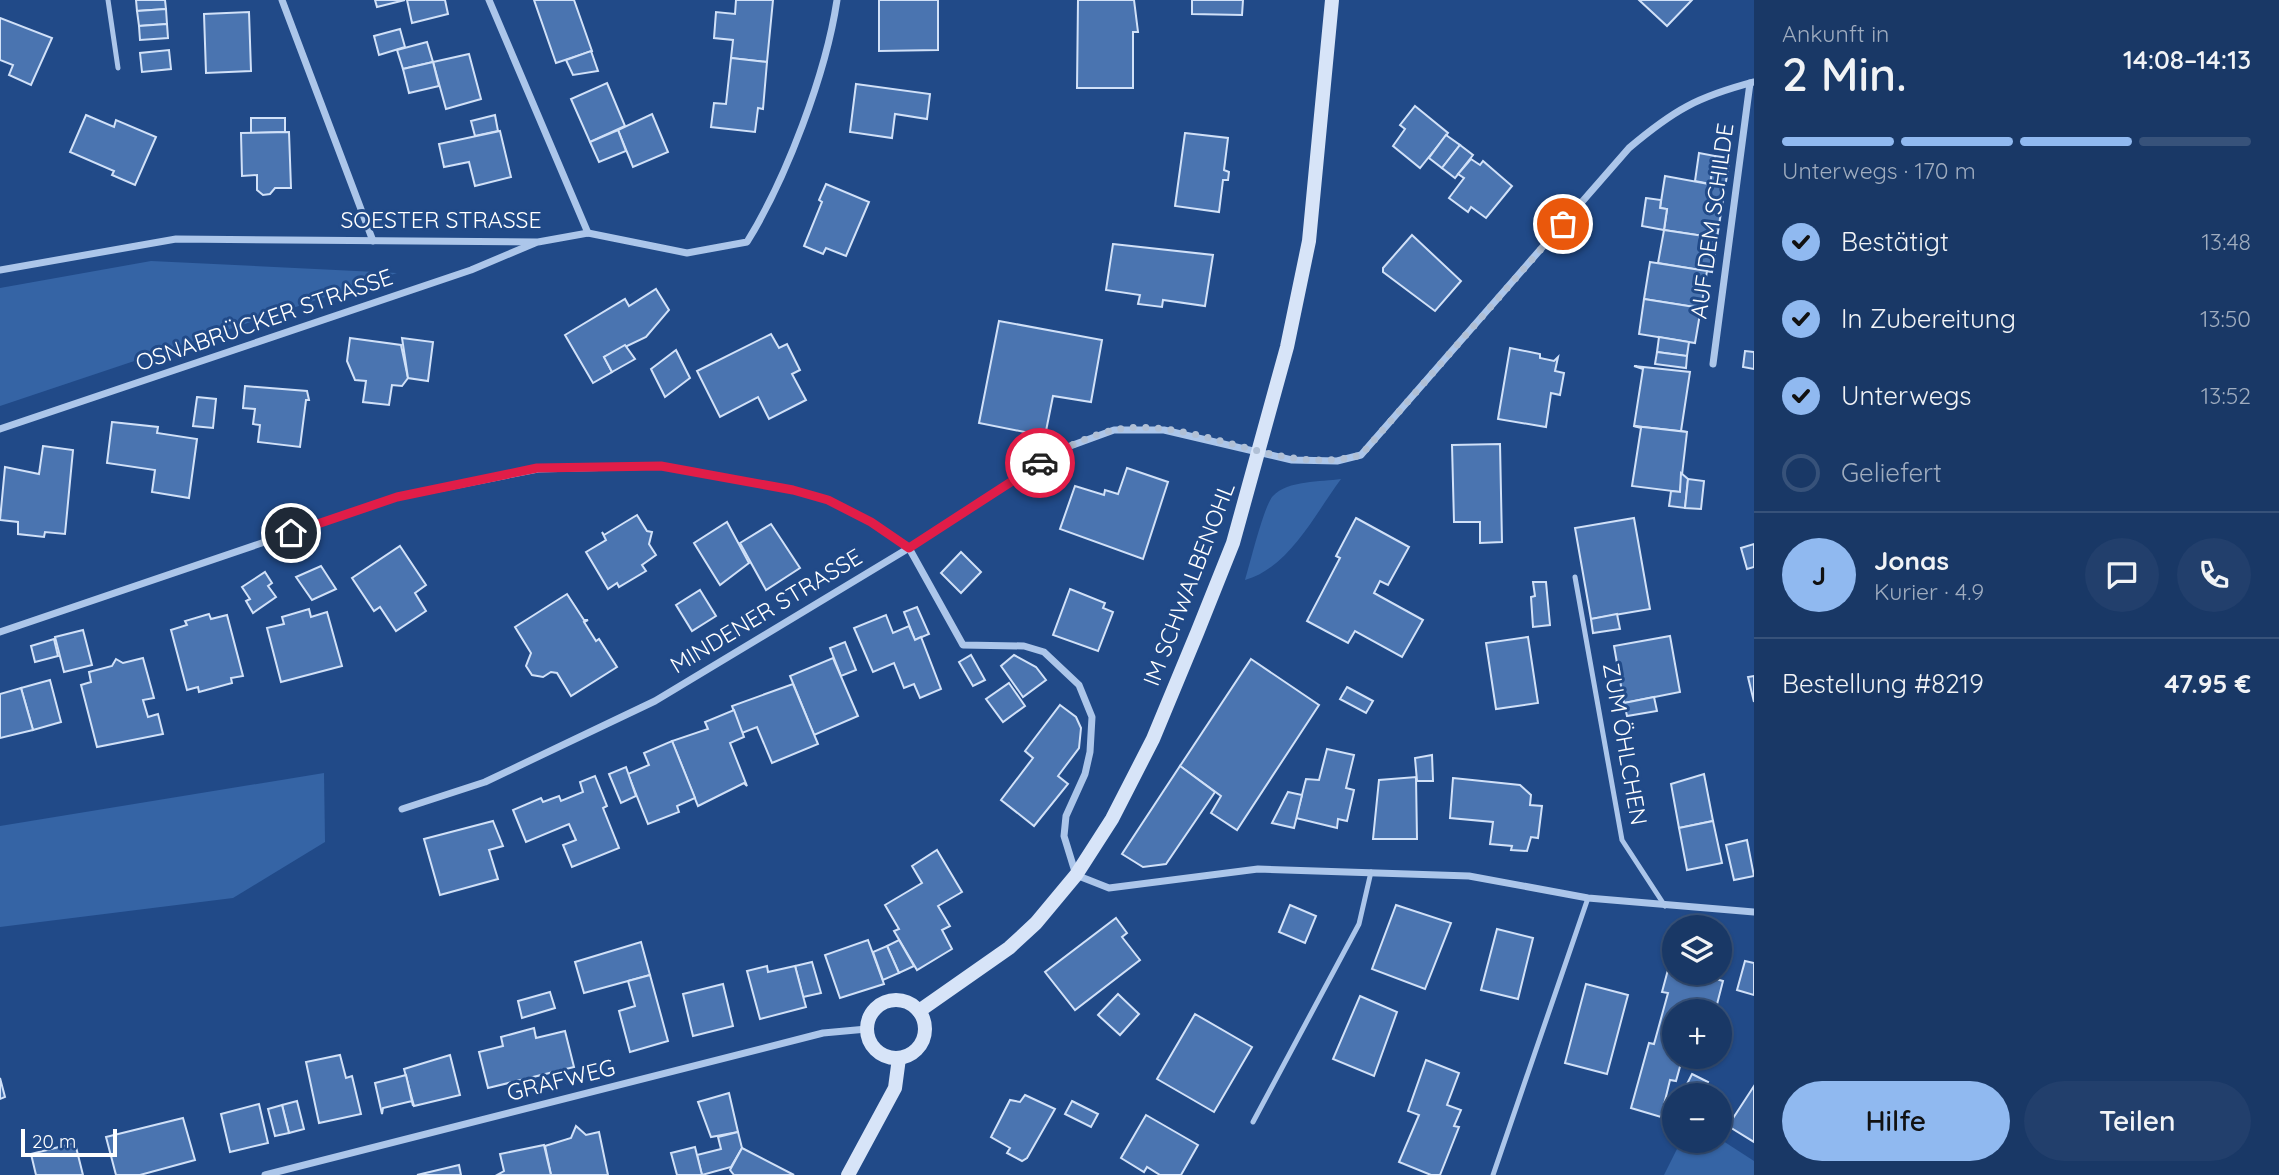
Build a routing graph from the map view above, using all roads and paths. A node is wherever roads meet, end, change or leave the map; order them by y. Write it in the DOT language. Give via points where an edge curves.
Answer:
graph roads {
  1 [pos="108,0"];
  2 [pos="282,0"];
  3 [pos="489,0"];
  4 [pos="837,0"];
  5 [pos="1332,0"];
  6 [pos="118,68"];
  7 [pos="1752,82"];
  8 [pos="588,233"];
  9 [pos="373,241"];
  10 [pos="538,242"];
  11 [pos="0,270"];
  12 [pos="1713,364"];
  13 [pos="0,429"];
  14 [pos="1261,452"];
  15 [pos="909,548"];
  16 [pos="1575,577"];
  17 [pos="0,632"];
  18 [pos="402,809"];
  19 [pos="1371,872"];
  20 [pos="1076,875"];
  21 [pos="1588,898"];
  22 [pos="1665,906"];
  23 [pos="1754,912"];
  24 [pos="919,1011"];
  25 [pos="867,1028"];
  26 [pos="899,1058"];
  27 [pos="1254,1122"];
  28 [pos="265,1175"];
  29 [pos="848,1175"];
  30 [pos="1493,1175"];
  1 -- 6 [label="lane"];
  2 -- 9 [label="street"];
  3 -- 8 [label="street"];
  4 -- 8 [label="street, SOESTER STRASSE" via="815,85 771,203 747,242 687,253"];
  5 -- 14 [label="street, IM SCHWALBENOHL" via="1309,241"];
  7 -- 12 [label="street, AUF DEM SCHILDE"];
  7 -- 14 [label="street, MINDENER STRASSE" via="1690,102 1629,148 1361,455 1337,461 1303,460"];
  8 -- 10 [label="street, SOESTER STRASSE"];
  9 -- 10 [label="street, SOESTER STRASSE"];
  9 -- 11 [label="street, SOESTER STRASSE" via="176,239"];
  10 -- 13 [label="street, OSNABRÜCKER STRASSE" via="471,270"];
  14 -- 15 [label="street, MINDENER STRASSE" via="1164,430 1114,430 1062,449"];
  14 -- 20 [label="street, IM SCHWALBENOHL" via="1233,543 1153,739"];
  15 -- 17 [label="street" via="828,500 793,490 661,466 537,468 397,497"];
  15 -- 18 [label="street, MINDENER STRASSE" via="655,701 485,782"];
  15 -- 20 [label="street" via="963,645 1024,646 1044,652 1079,685 1092,717 1090,752 1066,816 1064,836"];
  16 -- 22 [label="lane, ZUM ÖHLCHEN" via="1622,839"];
  19 -- 20 [label="street" via="1258,869 1109,888"];
  19 -- 21 [label="street" via="1469,876"];
  19 -- 27 [label="lane" via="1359,924"];
  20 -- 24 [label="street, IM SCHWALBENOHL" via="1009,948"];
  21 -- 22 [label="street"];
  21 -- 30 [label="lane"];
  22 -- 23 [label="street"];
  24 -- 25 [label="street" via="905,1001 887,1002 873,1012"];
  24 -- 26 [label="street" via="925,1028 921,1044"];
  25 -- 26 [label="street" via="877,1050"];
  25 -- 28 [label="street, GRAFWEG" via="823,1033"];
  26 -- 29 [label="street" via="895,1088"];
}
